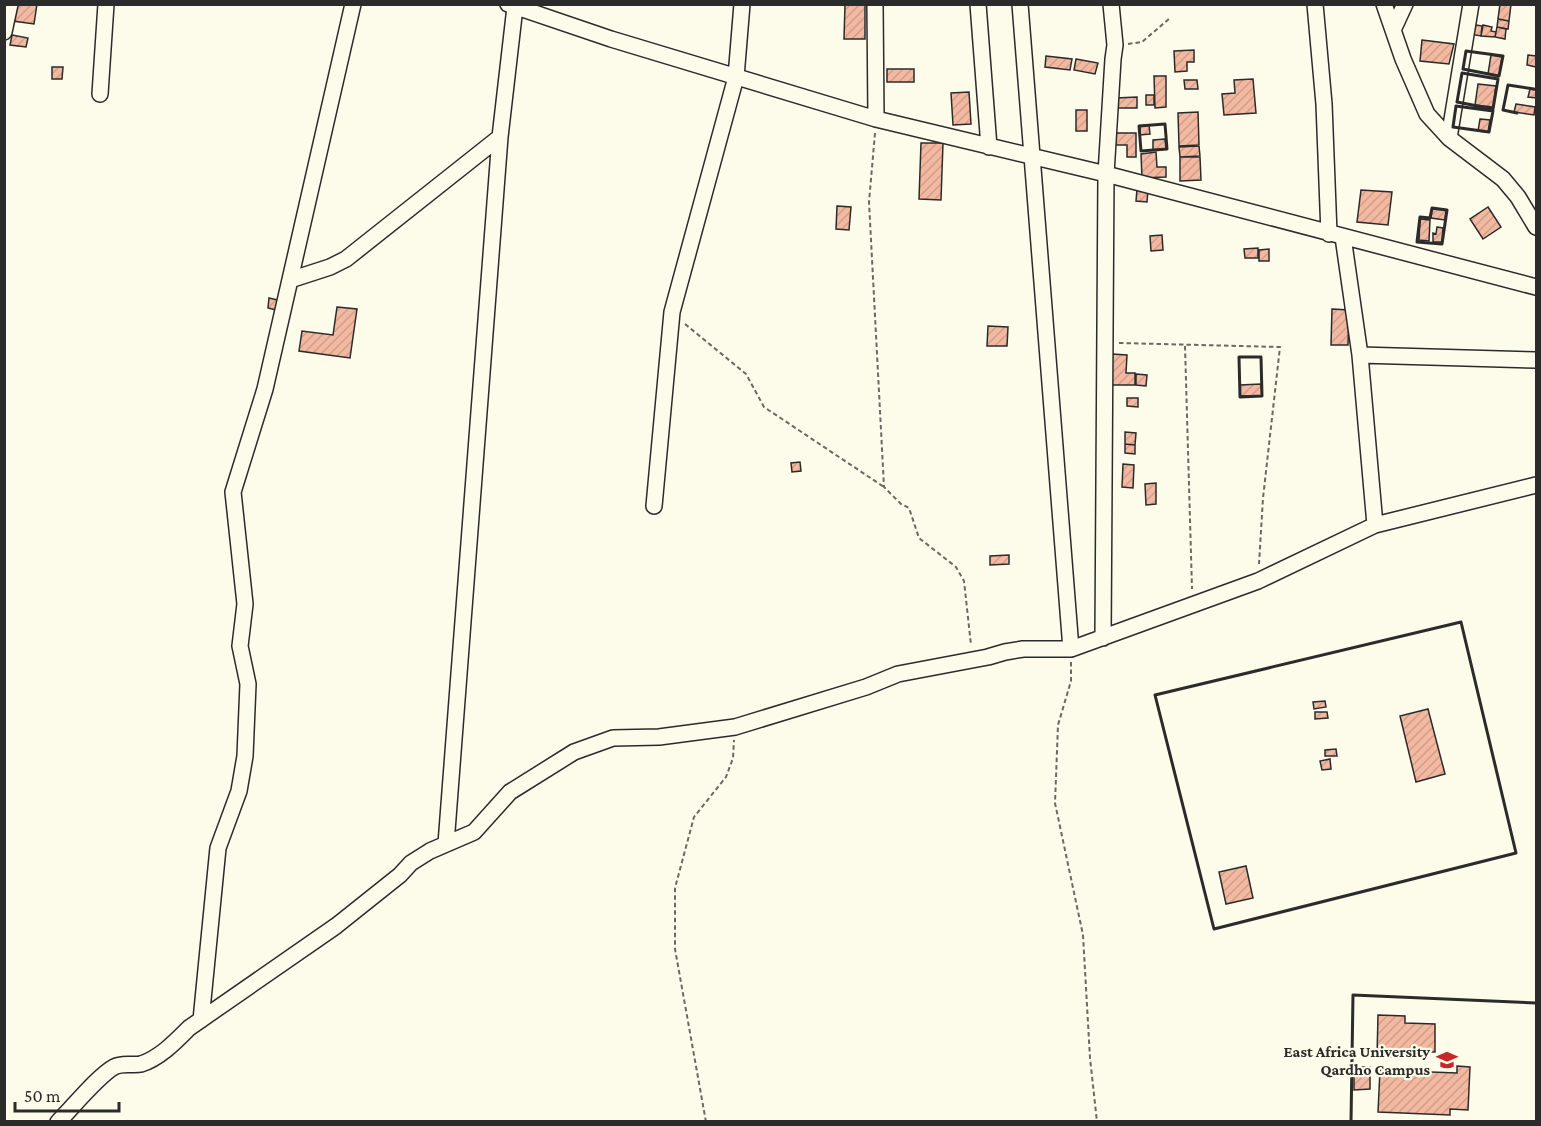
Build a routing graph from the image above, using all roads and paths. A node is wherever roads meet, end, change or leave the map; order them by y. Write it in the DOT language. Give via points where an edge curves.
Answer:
graph roads {
  1 [pos="10,4"];
  2 [pos="106,4"];
  3 [pos="353,4"];
  4 [pos="742,4"];
  5 [pos="875,4"];
  6 [pos="978,4"];
  7 [pos="1020,4"];
  8 [pos="1111,4"];
  9 [pos="1315,4"];
  10 [pos="1384,4"];
  11 [pos="1405,4"];
  12 [pos="1471,4"];
  13 [pos="511,6"];
  14 [pos="1170,18"];
  15 [pos="1393,30"];
  16 [pos="4,32"];
  17 [pos="1115,45"];
  18 [pos="736,77"];
  19 [pos="100,94"];
  20 [pos="876,119"];
  21 [pos="500,137"];
  22 [pos="1449,138"];
  23 [pos="989,147"];
  24 [pos="1032,156"];
  25 [pos="1106,174"];
  26 [pos="1536,227"];
  27 [pos="1336,235"];
  28 [pos="290,280"];
  29 [pos="1536,287"];
  30 [pos="672,312"];
  31 [pos="1104,343"];
  32 [pos="1185,346"];
  33 [pos="1360,355"];
  34 [pos="1536,360"];
  35 [pos="1536,485"];
  36 [pos="884,487"];
  37 [pos="654,506"];
  38 [pos="1375,525"];
  39 [pos="1258,581"];
  40 [pos="1192,604"];
  41 [pos="1102,638"];
  42 [pos="1071,649"];
  43 [pos="972,660"];
  44 [pos="735,727"];
  45 [pos="446,844"];
  46 [pos="201,1020"];
  47 [pos="58,1122"];
  48 [pos="705,1122"];
  49 [pos="1097,1122"];
  1 -- 16 [label="street"];
  2 -- 19 [label="street"];
  3 -- 28 [label="street"];
  4 -- 18 [label="street"];
  5 -- 20 [label="street"];
  6 -- 23 [label="street"];
  7 -- 24 [label="street"];
  8 -- 17 [label="street"];
  9 -- 27 [label="street"];
  10 -- 15 [label="street"];
  11 -- 15 [label="street"];
  12 -- 22 [label="street"];
  13 -- 18 [label="street"];
  13 -- 21 [label="street"];
  14 -- 17 [label="path" via="1142,42"];
  15 -- 22 [label="street" via="1427,114"];
  17 -- 25 [label="street"];
  18 -- 20 [label="street"];
  18 -- 30 [label="street"];
  20 -- 23 [label="street"];
  20 -- 36 [label="path" via="869,202"];
  21 -- 28 [label="street" via="346,259"];
  21 -- 45 [label="street"];
  22 -- 26 [label="street" via="1503,179"];
  23 -- 24 [label="street"];
  24 -- 25 [label="street"];
  24 -- 42 [label="street"];
  25 -- 27 [label="street"];
  25 -- 31 [label="street"];
  27 -- 29 [label="street"];
  27 -- 33 [label="street"];
  28 -- 46 [label="street" via="265,389 233,492 245,604 240,646 248,684 245,756 239,791 218,848"];
  30 -- 36 [label="path" via="746,374 764,407"];
  30 -- 37 [label="street"];
  31 -- 32 [label="path"];
  31 -- 41 [label="street"];
  32 -- 39 [label="path" via="1280,347"];
  32 -- 40 [label="path"];
  33 -- 34 [label="street"];
  33 -- 38 [label="street"];
  35 -- 38 [label="street"];
  36 -- 43 [label="path" via="909,508 919,538 956,567 964,581"];
  38 -- 39 [label="street"];
  39 -- 40 [label="street"];
  40 -- 41 [label="street"];
  41 -- 42 [label="street"];
  42 -- 43 [label="street" via="1023,649"];
  42 -- 49 [label="path" via="1071,681 1058,724 1054,803 1083,935"];
  43 -- 44 [label="street" via="898,674"];
  44 -- 45 [label="street" via="658,737 613,738 574,752 510,792 474,832"];
  44 -- 48 [label="path" via="733,758 726,777 694,817 675,888 675,949"];
  45 -- 46 [label="street" via="411,863 336,926"];
  46 -- 47 [label="street" via="156,1057 141,1064 118,1065 106,1072"];
}
